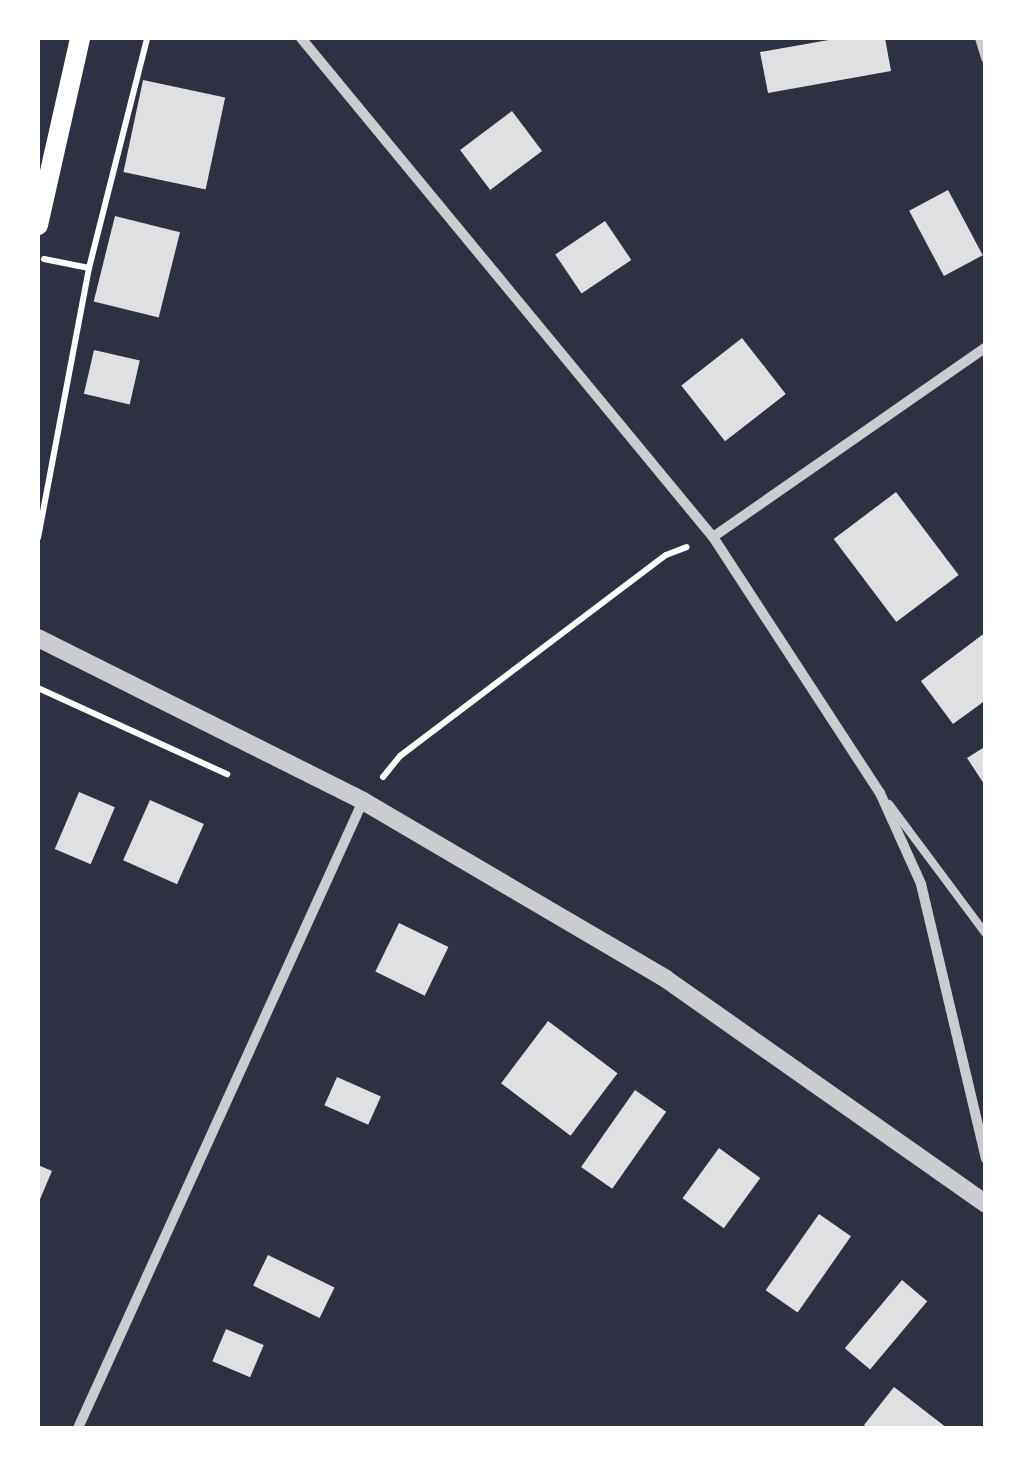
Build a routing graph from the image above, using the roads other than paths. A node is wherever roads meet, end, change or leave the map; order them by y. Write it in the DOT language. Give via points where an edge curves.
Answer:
graph roads {
  1 [pos="80,38"];
  2 [pos="301,38"];
  3 [pos="980,38"];
  4 [pos="986,58"];
  5 [pos="38,224"];
  6 [pos="986,347"];
  7 [pos="713,537"];
  8 [pos="38,638"];
  9 [pos="880,792"];
  10 [pos="363,801"];
  11 [pos="986,934"];
  12 [pos="986,1158"];
  13 [pos="986,1204"];
  14 [pos="78,1428"];
  1 -- 5 [label="main road"];
  2 -- 7 [label="street"];
  3 -- 4 [label="street"];
  6 -- 7 [label="street"];
  7 -- 9 [label="street"];
  8 -- 10 [label="street"];
  9 -- 11 [label="lane"];
  9 -- 12 [label="street" via="921,884"];
  10 -- 13 [label="street" via="666,980"];
  10 -- 14 [label="street"];
}
